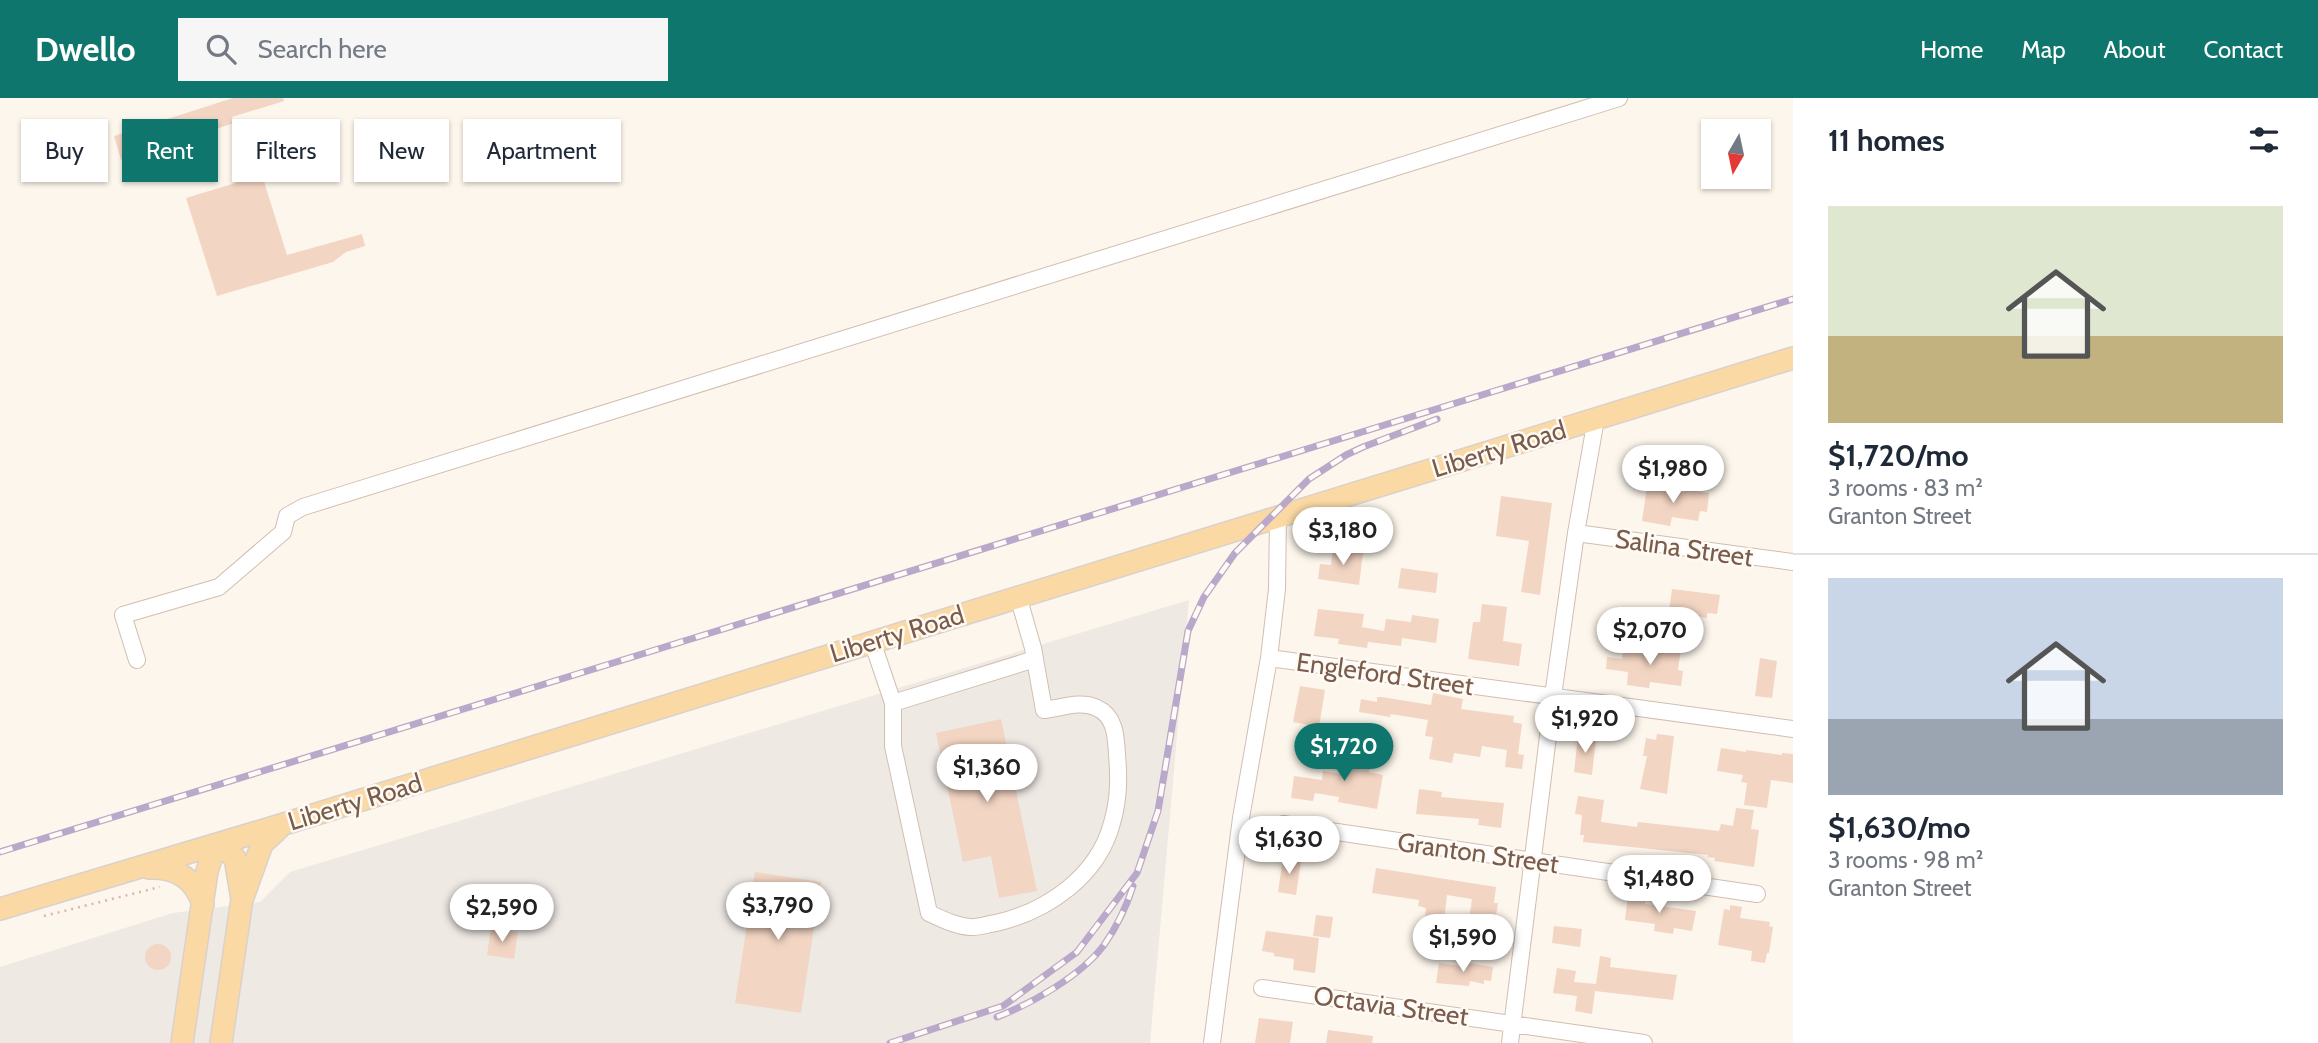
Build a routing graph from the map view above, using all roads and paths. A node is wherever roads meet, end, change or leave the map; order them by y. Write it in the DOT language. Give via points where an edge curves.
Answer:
graph roads {
  1 [pos="1619,98"];
  2 [pos="1793,358"];
  3 [pos="1596,419"];
  4 [pos="1278,516"];
  5 [pos="1576,533"];
  6 [pos="1793,562"];
  7 [pos="1018,596"];
  8 [pos="872,641"];
  9 [pos="1269,658"];
  10 [pos="1035,659"];
  11 [pos="137,660"];
  12 [pos="1553,696"];
  13 [pos="892,703"];
  14 [pos="1793,729"];
  15 [pos="284,824"];
  16 [pos="1283,824"];
  17 [pos="219,844"];
  18 [pos="1534,862"];
  19 [pos="126,871"];
  20 [pos="166,886"];
  21 [pos="1757,894"];
  22 [pos="242,899"];
  23 [pos="203,904"];
  24 [pos="0,909"];
  25 [pos="38,917"];
  26 [pos="1262,988"];
  27 [pos="1513,1024"];
  28 [pos="182,1043"];
  29 [pos="221,1043"];
  30 [pos="1212,1043"];
  31 [pos="1510,1043"];
  32 [pos="1644,1043"];
  1 -- 11 [label="street" via="303,507 287,516 283,532 219,587 123,615"];
  2 -- 3 [label="main road, Liberty Road"];
  3 -- 4 [label="main road, Liberty Road"];
  3 -- 5 [label="street"];
  4 -- 7 [label="main road, Liberty Road"];
  4 -- 9 [label="street" via="1277,589"];
  5 -- 6 [label="street, Salina Street"];
  5 -- 12 [label="street"];
  7 -- 8 [label="main road, Liberty Road"];
  7 -- 10 [label="street"];
  8 -- 13 [label="street"];
  8 -- 15 [label="main road, Liberty Road"];
  9 -- 12 [label="street, Engleford Street"];
  9 -- 30 [label="street" via="1241,818"];
  10 -- 13 [label="street"];
  10 -- 13 [label="street" via="1044,710 1084,704 1099,708 1111,719 1120,784 1112,824 1088,869 1049,903 1017,918 972,928 929,914 893,746"];
  12 -- 14 [label="street, Engleford Street"];
  12 -- 18 [label="street"];
  15 -- 17 [label="main road, Liberty Road"];
  15 -- 22 [label="main road" via="262,844"];
  16 -- 18 [label="street, Granton Street"];
  17 -- 19 [label="main road, Liberty Road"];
  17 -- 22 [label="main road" via="235,858"];
  17 -- 23 [label="main road" via="208,866"];
  18 -- 21 [label="street, Granton Street"];
  18 -- 27 [label="street"];
  19 -- 23 [label="main road" via="151,867 174,871 192,883"];
  19 -- 24 [label="main road, Liberty Road"];
  20 -- 25 [label="path"];
  22 -- 29 [label="main road"];
  23 -- 28 [label="main road"];
  26 -- 27 [label="street, Octavia Street"];
  27 -- 31 [label="street"];
  27 -- 32 [label="street, Octavia Street"];
}
